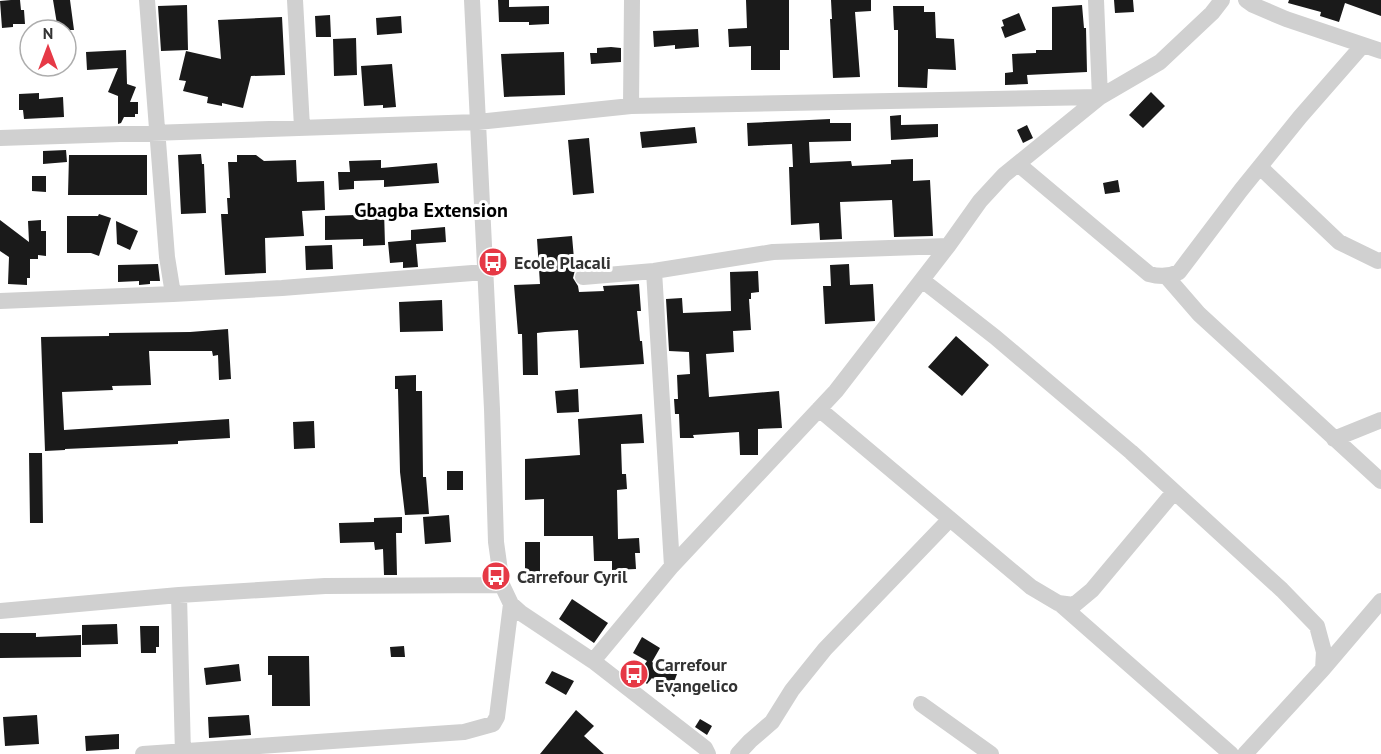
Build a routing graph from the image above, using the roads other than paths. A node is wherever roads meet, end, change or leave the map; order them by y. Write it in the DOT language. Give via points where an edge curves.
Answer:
graph roads {
  1 [pos="147,0"];
  2 [pos="295,0"];
  3 [pos="472,0"];
  4 [pos="632,0"];
  5 [pos="1096,0"];
  6 [pos="1222,0"];
  7 [pos="1246,0"];
  8 [pos="1363,45"];
  9 [pos="1381,51"];
  10 [pos="1100,97"];
  11 [pos="631,106"];
  12 [pos="478,122"];
  13 [pos="302,127"];
  14 [pos="157,133"];
  15 [pos="0,138"];
  16 [pos="1018,164"];
  17 [pos="1260,167"];
  18 [pos="948,246"];
  19 [pos="1381,260"];
  20 [pos="654,271"];
  21 [pos="485,272"];
  22 [pos="1167,276"];
  23 [pos="583,277"];
  24 [pos="922,280"];
  25 [pos="173,294"];
  26 [pos="0,301"];
  27 [pos="819,409"];
  28 [pos="1381,420"];
  29 [pos="1334,439"];
  30 [pos="1381,481"];
  31 [pos="1174,492"];
  32 [pos="950,519"];
  33 [pos="672,566"];
  34 [pos="502,585"];
  35 [pos="179,595"];
  36 [pos="1381,601"];
  37 [pos="1058,603"];
  38 [pos="511,604"];
  39 [pos="0,611"];
  40 [pos="593,661"];
  41 [pos="1323,669"];
  42 [pos="921,704"];
  43 [pos="183,753"];
  44 [pos="143,754"];
  45 [pos="708,754"];
  46 [pos="738,754"];
  47 [pos="991,754"];
  48 [pos="1231,754"];
  49 [pos="1245,754"];
  1 -- 14 [label="street"];
  2 -- 13 [label="street"];
  3 -- 12 [label="street"];
  4 -- 11 [label="street"];
  5 -- 10 [label="street"];
  6 -- 10 [label="street" via="1160,62"];
  7 -- 8 [label="street" via="1286,19"];
  8 -- 9 [label="street"];
  8 -- 17 [label="street"];
  10 -- 11 [label="street"];
  10 -- 16 [label="street"];
  11 -- 12 [label="street"];
  12 -- 13 [label="street"];
  12 -- 21 [label="street"];
  13 -- 14 [label="street"];
  14 -- 15 [label="street"];
  14 -- 25 [label="street"];
  16 -- 18 [label="street" via="980,201"];
  16 -- 22 [label="street" via="1149,274"];
  17 -- 19 [label="street" via="1339,242"];
  17 -- 22 [label="street" via="1179,272"];
  18 -- 20 [label="street" via="773,252"];
  18 -- 24 [label="street"];
  20 -- 23 [label="street"];
  20 -- 33 [label="street"];
  21 -- 25 [label="street"];
  21 -- 34 [label="street" via="496,542"];
  22 -- 29 [label="street" via="1199,314"];
  24 -- 27 [label="street"];
  24 -- 31 [label="street" via="995,337"];
  25 -- 26 [label="street"];
  27 -- 32 [label="street"];
  27 -- 33 [label="street"];
  28 -- 29 [label="street"];
  29 -- 30 [label="street"];
  31 -- 37 [label="street" via="1092,590 1074,605"];
  31 -- 41 [label="street" via="1317,626 1324,651"];
  32 -- 37 [label="street" via="1031,587"];
  32 -- 46 [label="street" via="825,649 772,722"];
  33 -- 40 [label="street"];
  34 -- 35 [label="street" via="325,586"];
  34 -- 38 [label="street"];
  35 -- 39 [label="street"];
  35 -- 43 [label="street"];
  36 -- 41 [label="street"];
  37 -- 48 [label="street"];
  38 -- 40 [label="street"];
  38 -- 43 [label="street" via="493,724 464,732"];
  40 -- 45 [label="street"];
  41 -- 49 [label="street"];
  42 -- 47 [label="street"];
  43 -- 44 [label="street"];
}
